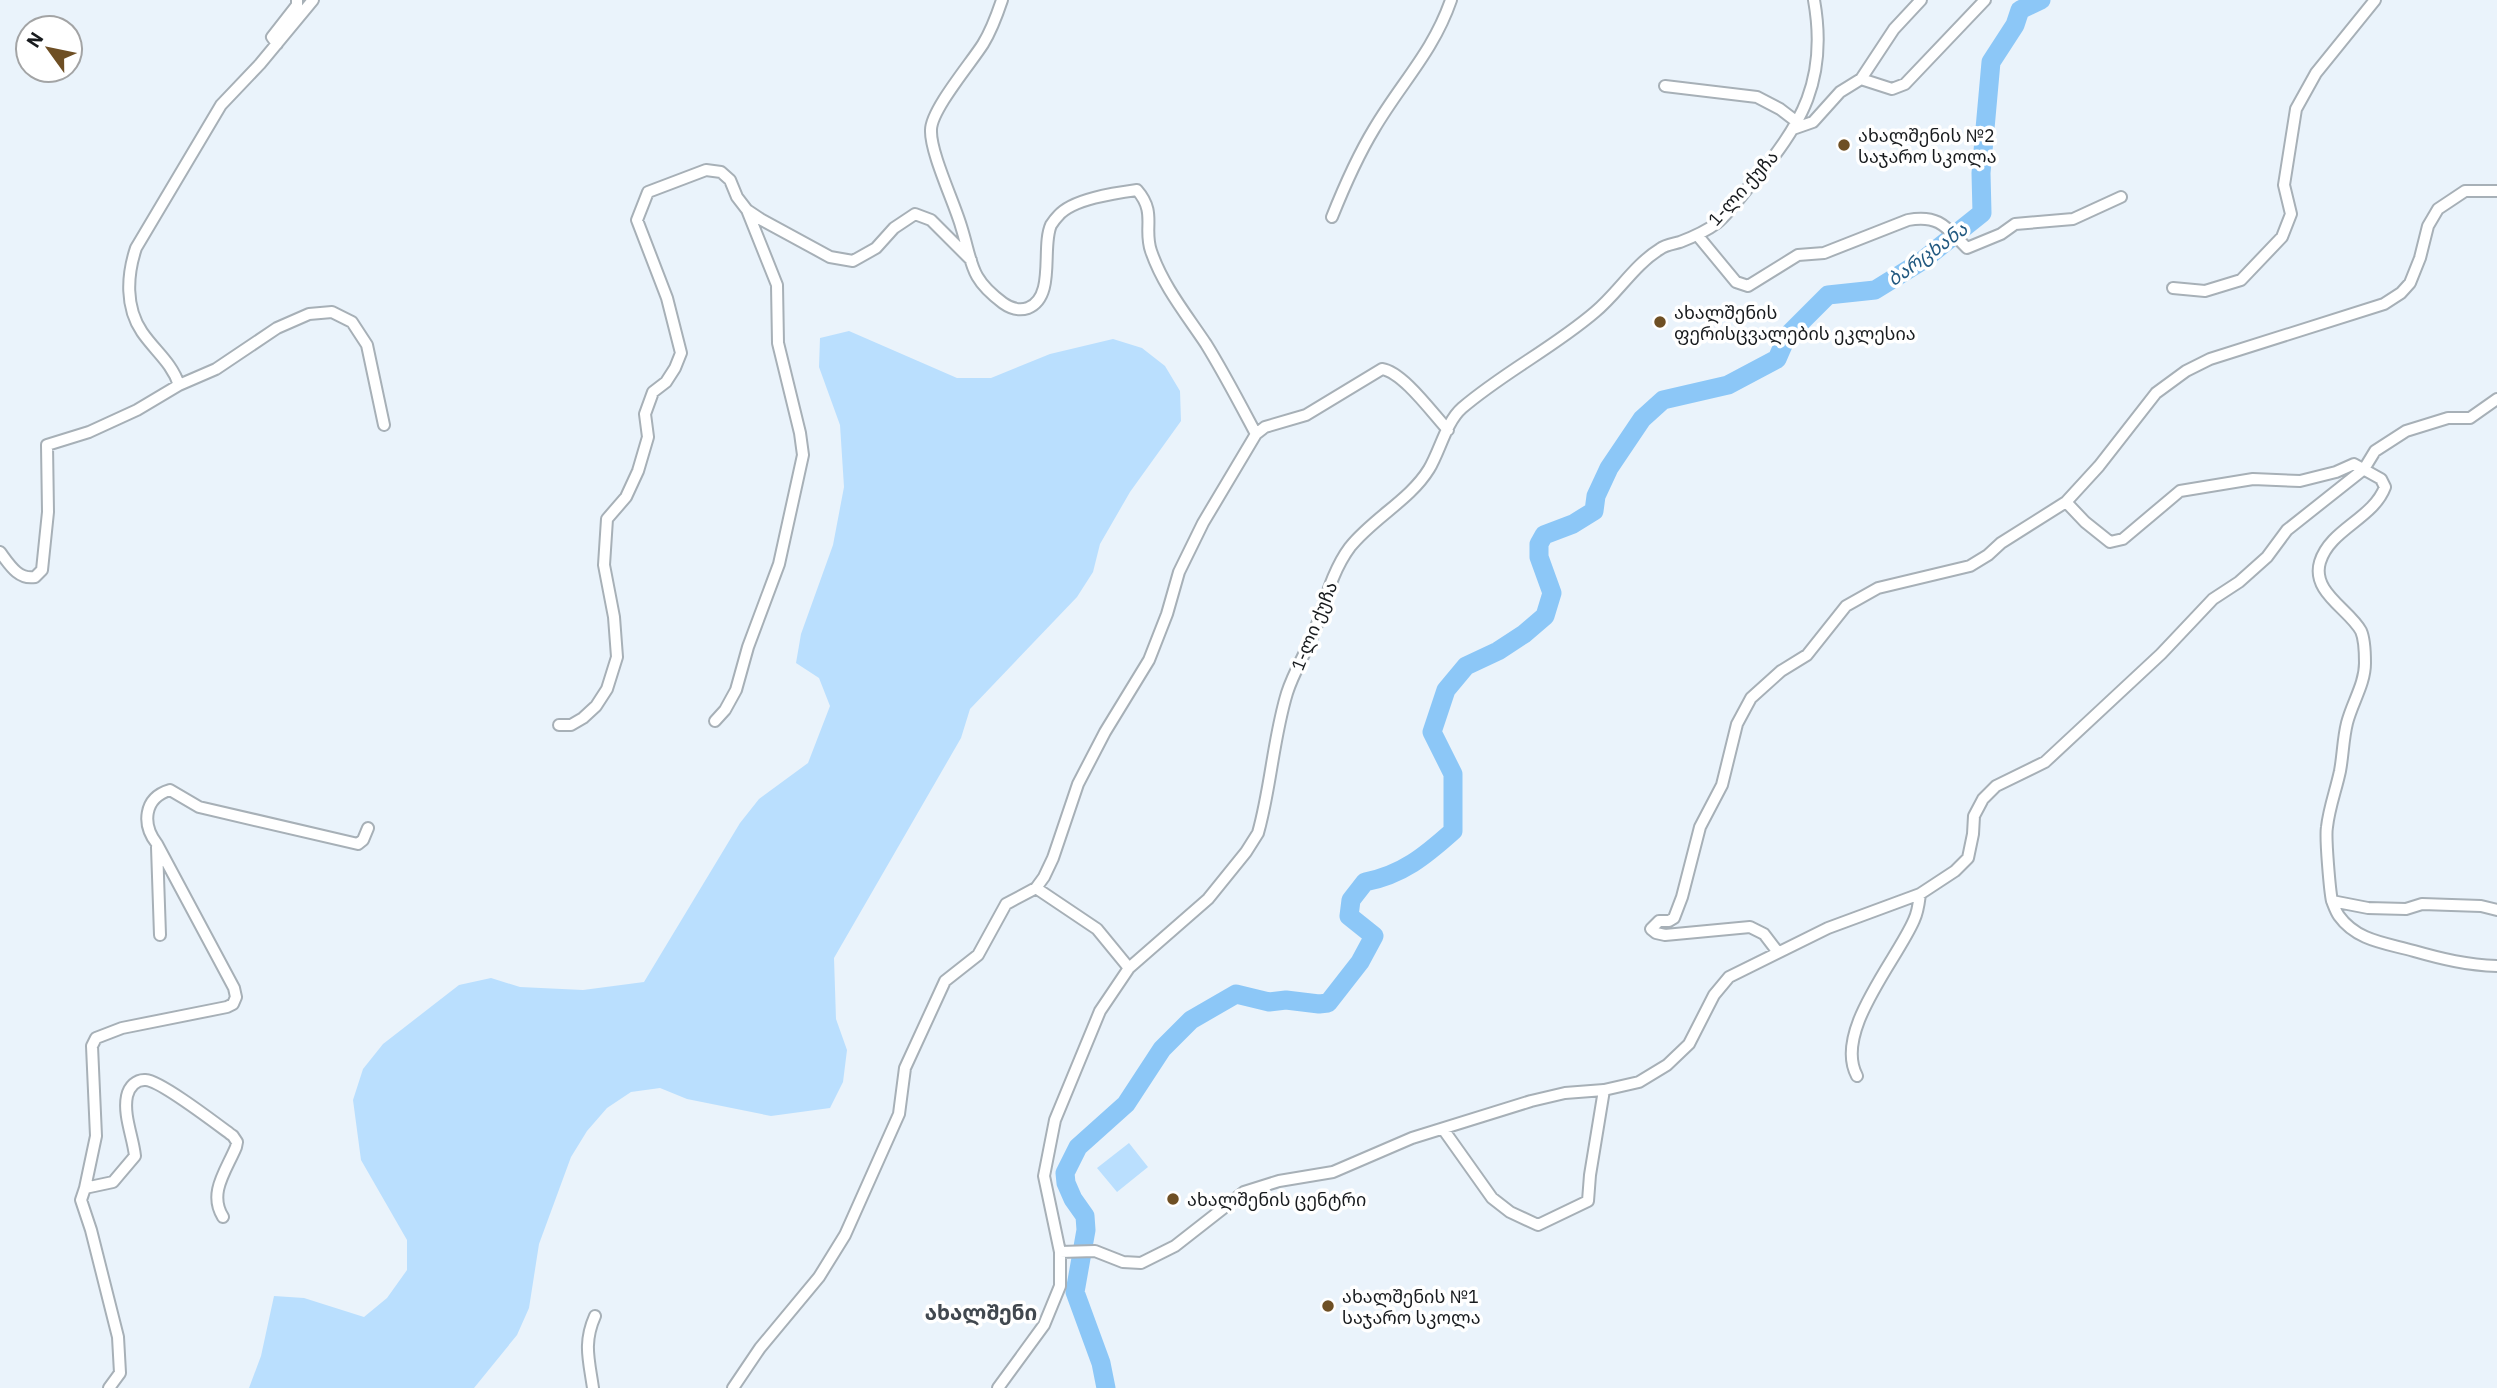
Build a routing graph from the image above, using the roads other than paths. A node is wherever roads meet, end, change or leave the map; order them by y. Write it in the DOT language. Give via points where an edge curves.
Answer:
graph roads {
  1 [pos="297,0"];
  2 [pos="313,0"];
  3 [pos="1002,0"];
  4 [pos="1451,0"];
  5 [pos="1814,0"];
  6 [pos="1921,0"];
  7 [pos="1985,0"];
  8 [pos="2375,0"];
  9 [pos="277,44"];
  10 [pos="1861,79"];
  11 [pos="1665,86"];
  12 [pos="1795,125"];
  13 [pos="2497,191"];
  14 [pos="2121,197"];
  15 [pos="747,210"];
  16 [pos="1332,217"];
  17 [pos="1698,236"];
  18 [pos="971,260"];
  19 [pos="2173,288"];
  20 [pos="179,386"];
  21 [pos="2497,399"];
  22 [pos="384,425"];
  23 [pos="1448,430"];
  24 [pos="1256,434"];
  25 [pos="2364,469"];
  26 [pos="2066,502"];
  27 [pos="0,552"];
  28 [pos="716,721"];
  29 [pos="559,725"];
  30 [pos="368,828"];
  31 [pos="156,844"];
  32 [pos="1036,888"];
  33 [pos="1920,894"];
  34 [pos="2332,901"];
  35 [pos="2497,910"];
  36 [pos="160,935"];
  37 [pos="1777,951"];
  38 [pos="2497,966"];
  39 [pos="1129,968"];
  40 [pos="1857,1076"];
  41 [pos="1604,1090"];
  42 [pos="1443,1129"];
  43 [pos="85,1188"];
  44 [pos="223,1217"];
  45 [pos="1063,1252"];
  46 [pos="595,1316"];
  47 [pos="120,1373"];
  48 [pos="109,1388"];
  49 [pos="116,1388"];
  50 [pos="593,1388"];
  51 [pos="733,1388"];
  52 [pos="998,1388"];
  1 -- 9 [label="street" via="272,37"];
  2 -- 9 [label="street"];
  3 -- 18 [label="street" via="985,42 930,127"];
  4 -- 16 [label="street" via="1428,52 1373,130"];
  5 -- 12 [label="street" via="1818,47 1813,83 1807,106"];
  6 -- 10 [label="street" via="1899,22"];
  7 -- 10 [label="street" via="1905,84 1892,89"];
  8 -- 19 [label="street" via="2316,73 2296,109 2284,185 2291,214 2282,237 2241,280 2205,290"];
  9 -- 20 [label="street" via="221,105 136,248 130,266 131,310 141,331 174,371"];
  10 -- 12 [label="street" via="1840,92 1813,122"];
  11 -- 12 [label="street" via="1757,97 1780,109"];
  12 -- 17 [label="street, 1-ლი ქუჩა" via="1719,221"];
  13 -- 26 [label="street" via="2465,191 2438,209 2410,283 2384,304 2210,359 2186,371 2156,393"];
  14 -- 17 [label="street" via="2073,219 2015,224 1967,248 1938,220 1908,220 1824,253 1798,255 1748,286 1736,282"];
  15 -- 18 [label="street" via="830,257 853,261 876,248 915,214 932,220"];
  15 -- 28 [label="street" via="777,285 778,343 803,455 779,564 736,691"];
  15 -- 29 [label="street" via="730,180 721,172 706,170 648,192 640,211 637,220 667,298 681,354 666,382 653,391 645,414 648,438 638,471 626,497 607,519 604,565 617,657 607,689 583,718"];
  17 -- 23 [label="street, 1-ლი ქუჩა" via="1661,247 1590,317 1459,411"];
  18 -- 24 [label="street" via="986,291 1008,307 1032,307 1045,283 1051,225 1060,214 1108,194 1137,190 1146,201 1149,248 1164,281"];
  20 -- 22 [label="street" via="216,369 277,328 309,314 332,312 352,323 367,345"];
  20 -- 27 [label="street" via="89,432 47,445 48,512 42,570 35,577 22,576"];
  21 -- 25 [label="street" via="2470,418 2448,418 2406,431 2375,451"];
  23 -- 24 [label="street" via="1403,380 1382,369 1306,415"];
  23 -- 39 [label="street, 1-ლი ქუჩა" via="1428,471 1349,549 1328,589 1288,690 1258,833 1208,899"];
  24 -- 32 [label="street" via="1179,572 1149,660 1078,784 1053,858"];
  25 -- 26 [label="street" via="2354,464 2300,481 2253,479 2180,491 2123,539 2109,542"];
  25 -- 33 [label="street" via="2287,530 2267,557 2213,598 2161,654 2045,762 1996,786 1974,816 1968,858"];
  25 -- 34 [label="street" via="2381,479 2382,494 2337,536 2319,565 2319,579 2362,635 2365,666 2347,721 2326,831"];
  26 -- 37 [label="street" via="1970,566 1878,588 1846,606 1807,654 1751,698 1737,723 1722,785 1700,827 1674,918 1659,921 1651,929 1665,935 1751,927 1764,934"];
  30 -- 31 [label="street" via="358,844 199,807 170,790 160,793 148,807 146,821"];
  31 -- 36 [label="street"];
  31 -- 43 [label="street" via="236,996 227,1007 122,1028 96,1038 92,1046 96,1136"];
  32 -- 39 [label="street" via="1097,929"];
  32 -- 51 [label="street" via="1006,904 978,955 945,981 905,1068 899,1114 845,1235 819,1277"];
  33 -- 37 [label="street"];
  33 -- 40 [label="street" via="1916,918 1859,1019 1851,1066"];
  34 -- 35 [label="street" via="2368,908 2406,909 2422,904"];
  34 -- 38 [label="street" via="2353,930 2373,941 2445,961"];
  37 -- 41 [label="street" via="1729,977 1714,995 1689,1044 1667,1065 1639,1082"];
  39 -- 45 [label="street, 1-ლი ქუჩა" via="1100,1010 1055,1120 1044,1176"];
  41 -- 42 [label="street" via="1531,1101"];
  41 -- 42 [label="street" via="1588,1201 1538,1225 1492,1198"];
  42 -- 45 [label="street" via="1333,1172 1244,1192 1175,1246 1141,1263 1123,1262 1096,1251"];
  43 -- 44 [label="street" via="113,1182 135,1156 127,1094 138,1081 148,1080 237,1142 216,1192 216,1206"];
  43 -- 47 [label="street" via="81,1200 109,1297"];
  45 -- 52 [label="street, 1-ლი ქუჩა" via="1054,1305"];
  46 -- 50 [label="street" via="587,1345"];
  47 -- 48 [label="street"];
  47 -- 49 [label="street"];
}
